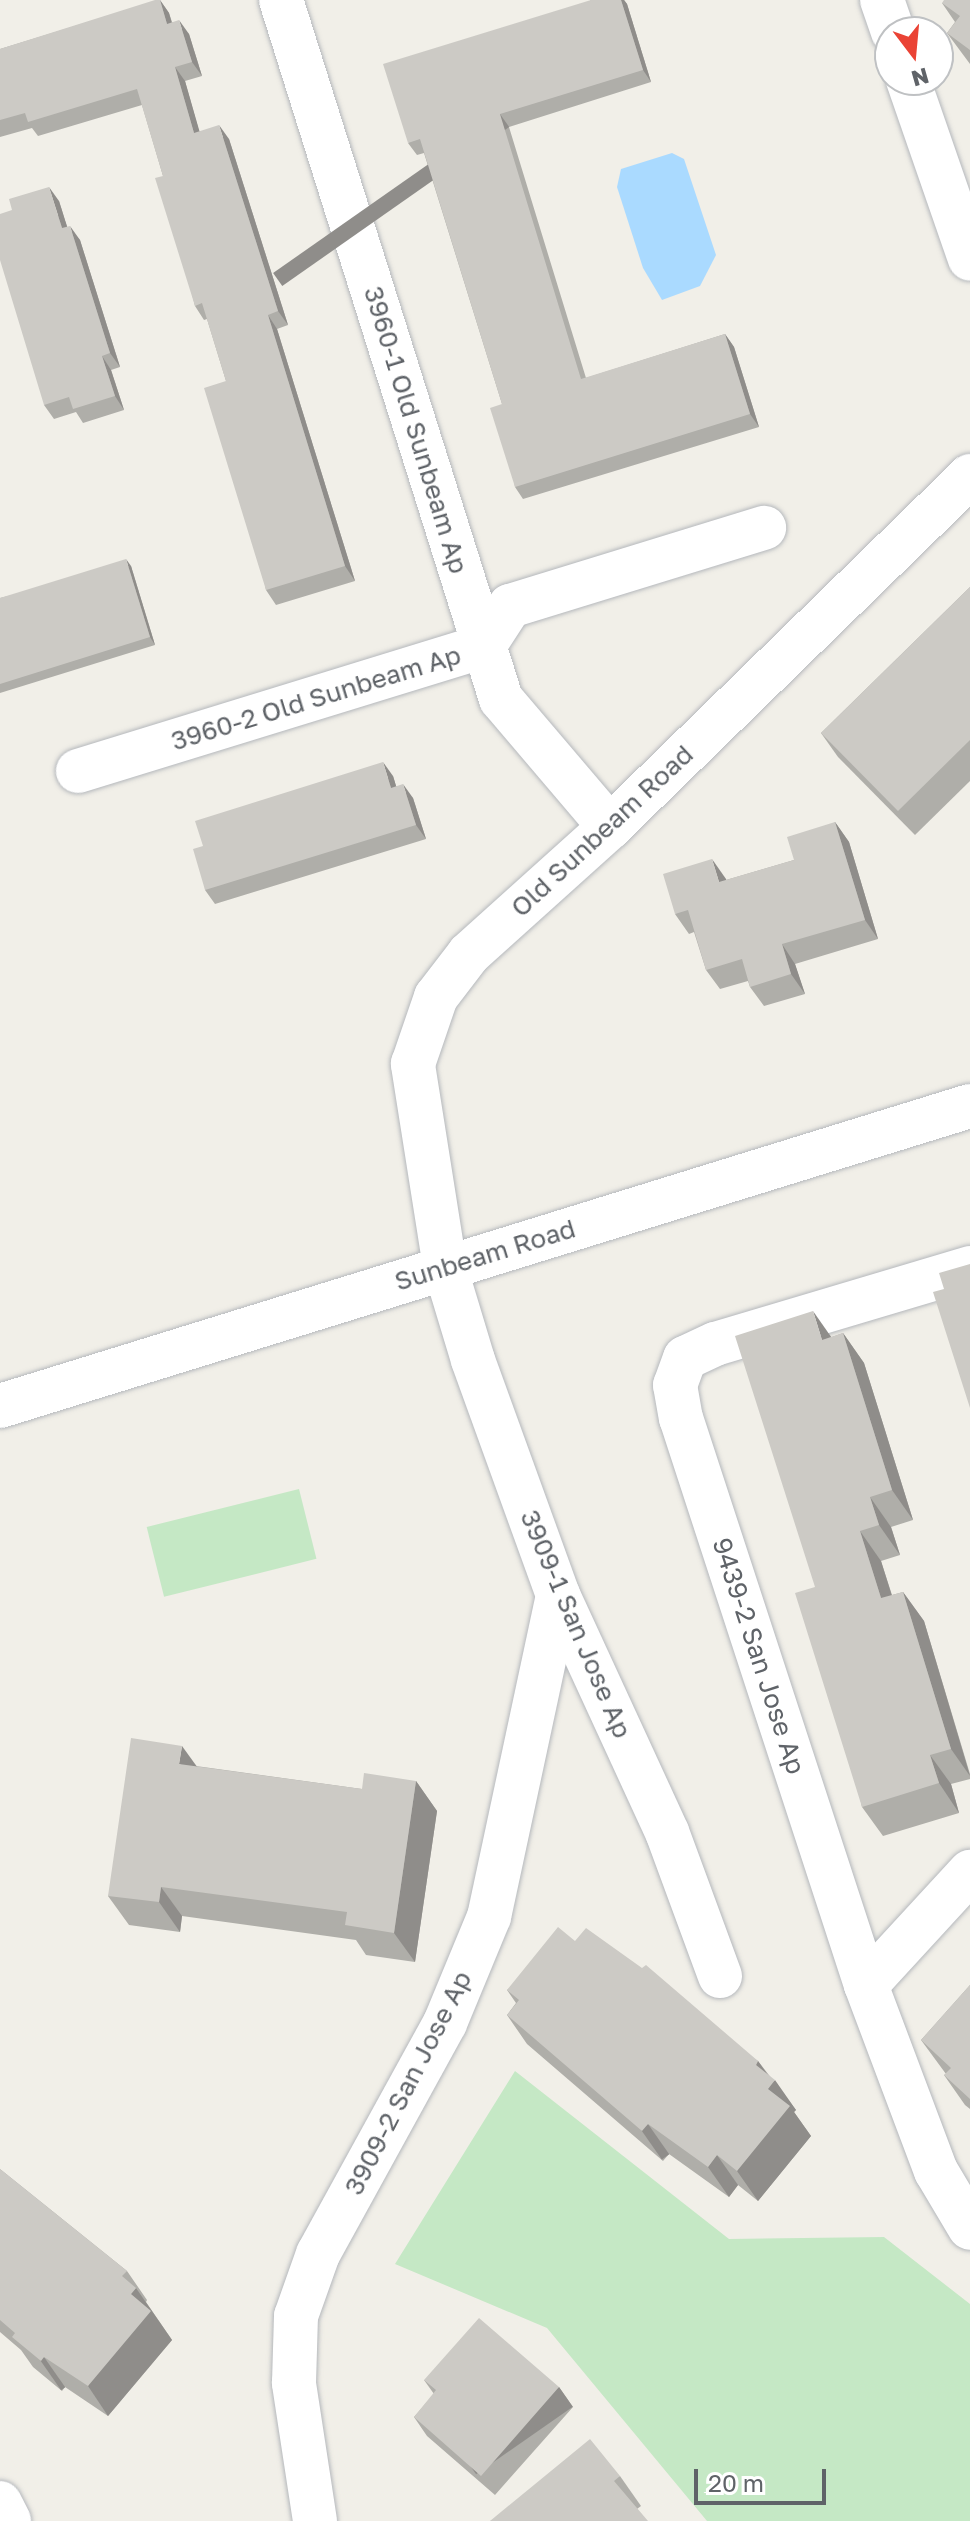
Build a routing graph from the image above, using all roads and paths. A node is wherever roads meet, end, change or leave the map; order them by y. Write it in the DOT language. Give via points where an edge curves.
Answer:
graph roads {
  1 [pos="281,0"];
  2 [pos="914,96"];
  3 [pos="970,259"];
  4 [pos="970,476"];
  5 [pos="764,528"];
  6 [pos="484,646"];
  7 [pos="78,771"];
  8 [pos="610,827"];
  9 [pos="970,1106"];
  10 [pos="445,1267"];
  11 [pos="970,1268"];
  12 [pos="0,1406"];
  13 [pos="558,1595"];
  14 [pos="970,1872"];
  15 [pos="720,1976"];
  16 [pos="866,1985"];
  17 [pos="970,2228"];
  18 [pos="0,2503"];
  19 [pos="9,2521"];
  20 [pos="315,2521"];
  1 -- 6 [label="street, 3960-1 Old Sunbeam Ap"];
  2 -- 3 [label="street"];
  4 -- 8 [label="street, Old Sunbeam Road"];
  5 -- 6 [label="street, 3960-2 Old Sunbeam Ap" via="510,606"];
  6 -- 7 [label="street, 3960-2 Old Sunbeam Ap"];
  6 -- 8 [label="street, 3960-1 Old Sunbeam Ap" via="501,699"];
  8 -- 10 [label="street, Old Sunbeam Road" via="469,954 436,997 418,1038 413,1064 417,1113"];
  9 -- 10 [label="street, Sunbeam Road"];
  10 -- 12 [label="street, Sunbeam Road"];
  10 -- 13 [label="street, 3909-1 San Jose Ap"];
  11 -- 16 [label="street, 9439-2 San Jose Ap" via="715,1344 685,1358 675,1385 681,1418"];
  13 -- 15 [label="street, 3909-1 San Jose Ap" via="667,1832"];
  13 -- 20 [label="street, 3909-2 San Jose Ap" via="489,1917 445,2023 318,2254 296,2316 294,2383"];
  14 -- 16 [label="street"];
  16 -- 17 [label="street, 9439-2 San Jose Ap" via="936,2171"];
  18 -- 19 [label="street"];
}
